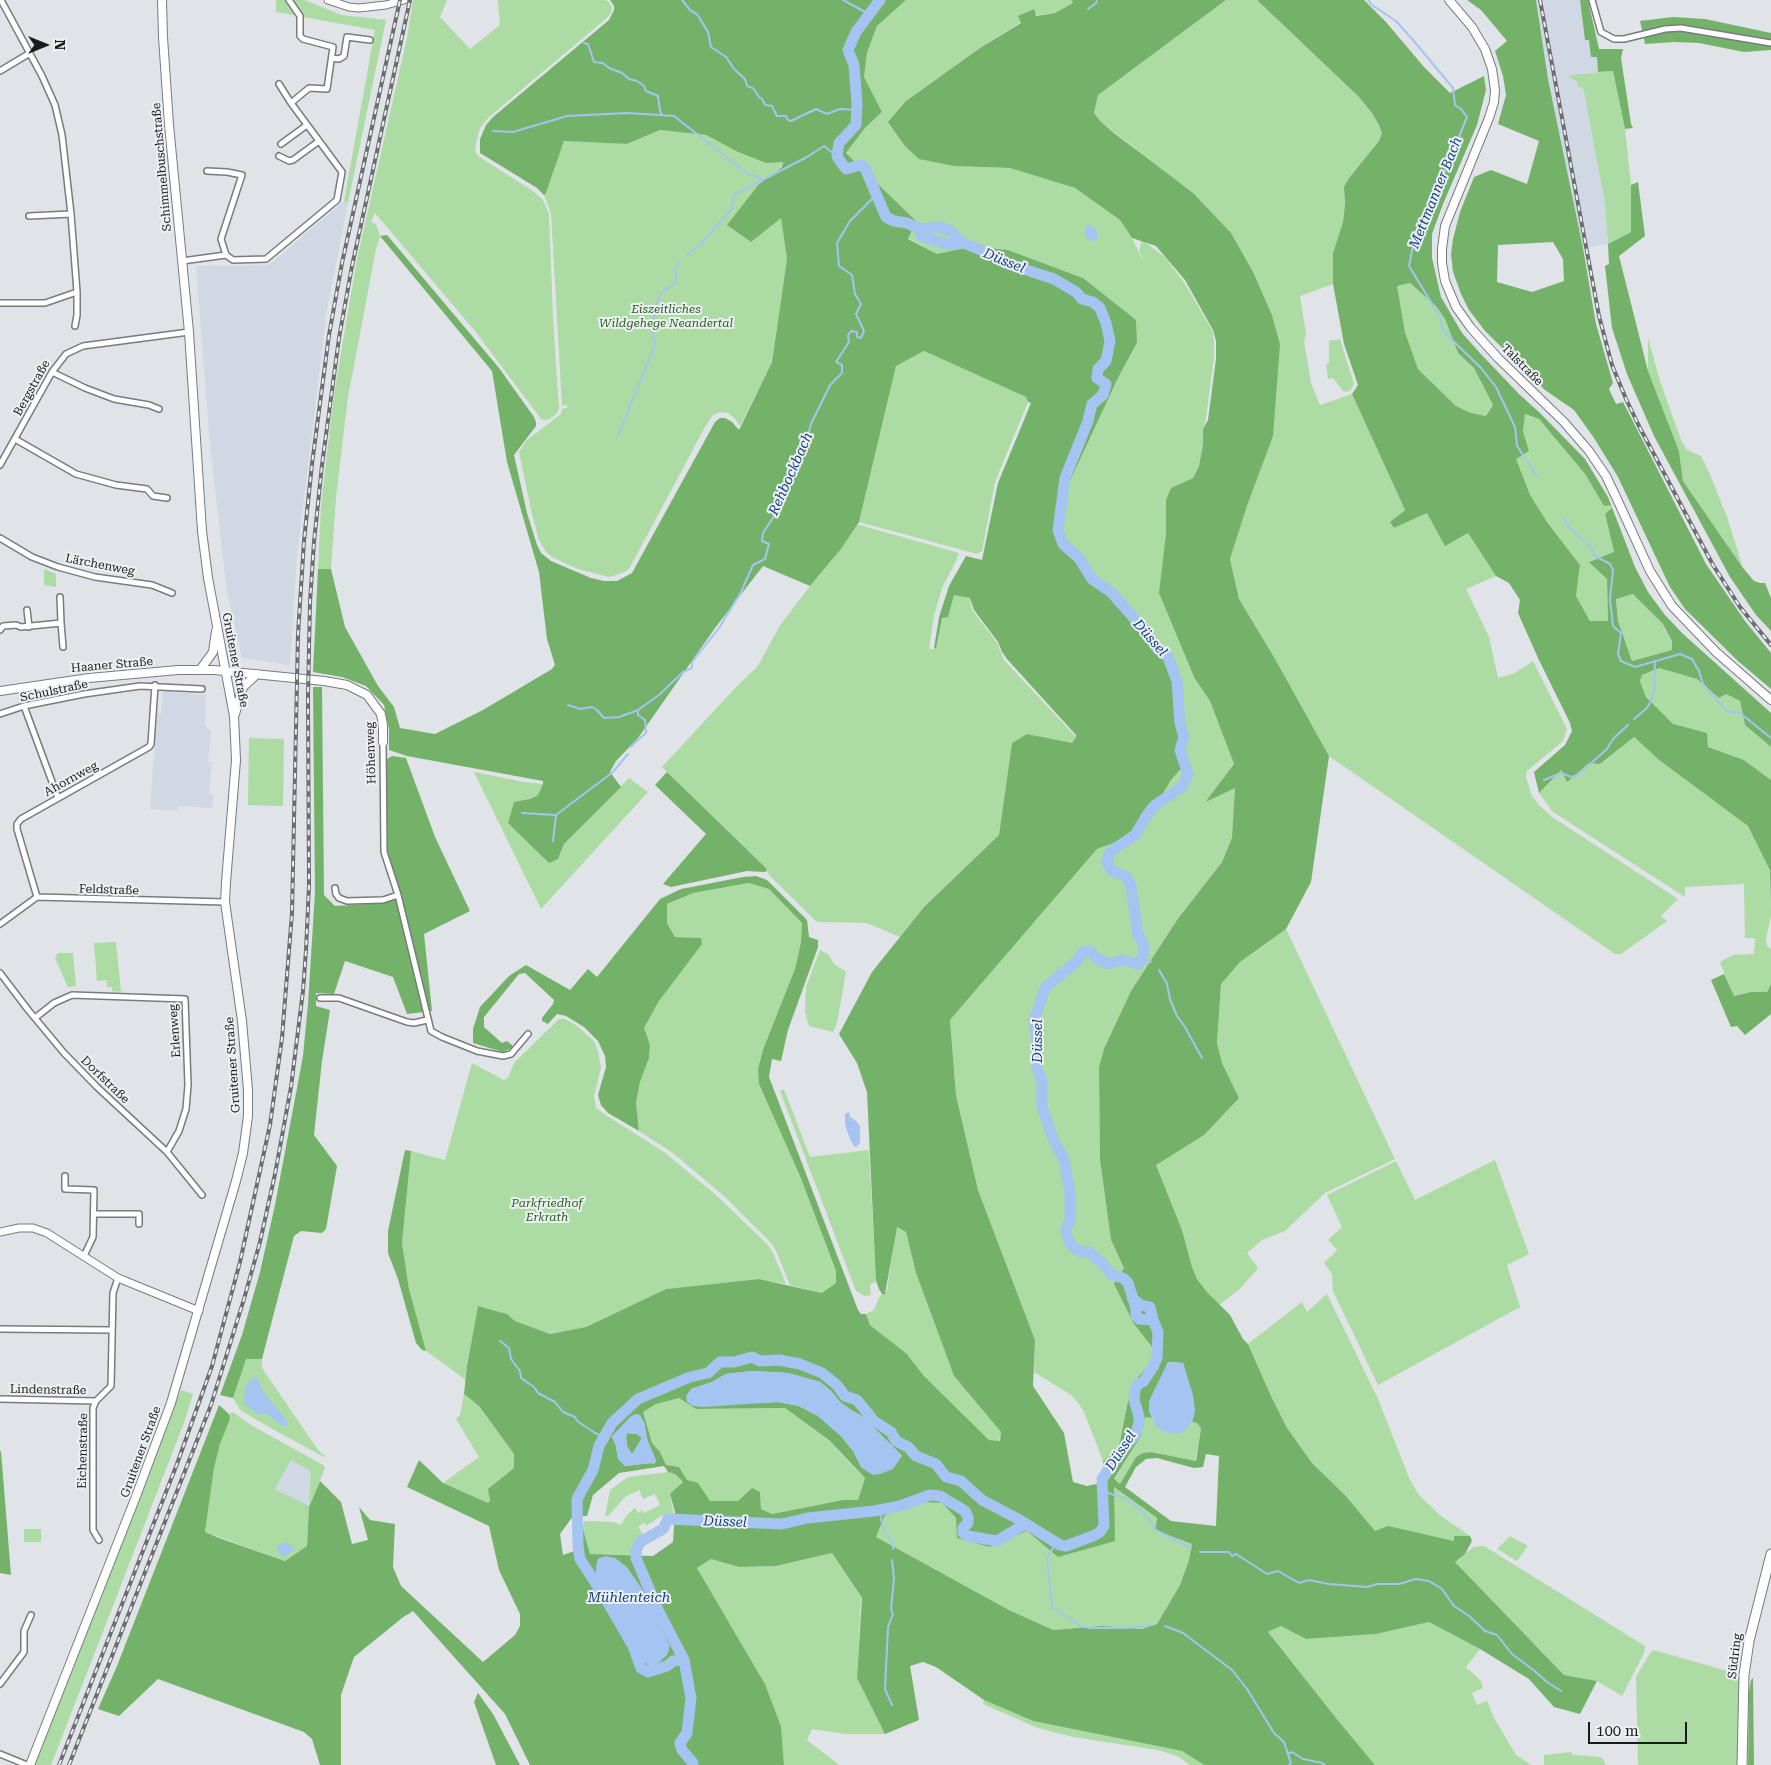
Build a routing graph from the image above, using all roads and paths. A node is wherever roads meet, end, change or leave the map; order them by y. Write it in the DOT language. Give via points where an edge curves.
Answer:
graph roads {
  1 [pos="1,0"];
  2 [pos="162,0"];
  3 [pos="289,0"];
  4 [pos="328,0"];
  5 [pos="404,0"];
  6 [pos="1449,0"];
  7 [pos="1592,0"];
  8 [pos="370,40"];
  9 [pos="1771,42"];
  10 [pos="30,52"];
  11 [pos="332,58"];
  12 [pos="0,71"];
  13 [pos="279,84"];
  14 [pos="291,103"];
  15 [pos="307,125"];
  16 [pos="319,141"];
  17 [pos="281,144"];
  18 [pos="279,156"];
  19 [pos="207,171"];
  20 [pos="71,214"];
  21 [pos="29,216"];
  22 [pos="226,255"];
  23 [pos="182,261"];
  24 [pos="77,292"];
  25 [pos="0,303"];
  26 [pos="75,326"];
  27 [pos="189,332"];
  28 [pos="52,372"];
  29 [pos="159,409"];
  30 [pos="15,439"];
  31 [pos="0,465"];
  32 [pos="166,498"];
  33 [pos="0,538"];
  34 [pos="172,593"];
  35 [pos="60,597"];
  36 [pos="27,610"];
  37 [pos="61,623"];
  38 [pos="29,627"];
  39 [pos="217,628"];
  40 [pos="0,630"];
  41 [pos="64,647"];
  42 [pos="200,670"];
  43 [pos="227,672"];
  44 [pos="258,674"];
  45 [pos="155,685"];
  46 [pos="202,689"];
  47 [pos="0,691"];
  48 [pos="1771,700"];
  49 [pos="24,706"];
  50 [pos="0,714"];
  51 [pos="234,716"];
  52 [pos="383,742"];
  53 [pos="58,798"];
  54 [pos="335,888"];
  55 [pos="398,895"];
  56 [pos="37,897"];
  57 [pos="226,902"];
  58 [pos="0,924"];
  59 [pos="0,973"];
  60 [pos="320,998"];
  61 [pos="35,1018"];
  62 [pos="427,1020"];
  63 [pos="528,1034"];
  64 [pos="167,1152"];
  65 [pos="65,1176"];
  66 [pos="202,1195"];
  67 [pos="95,1214"];
  68 [pos="140,1224"];
  69 [pos="0,1232"];
  70 [pos="84,1256"];
  71 [pos="118,1278"];
  72 [pos="199,1312"];
  73 [pos="0,1329"];
  74 [pos="112,1330"];
  75 [pos="0,1400"];
  76 [pos="96,1401"];
  77 [pos="98,1540"];
  78 [pos="1771,1554"];
  79 [pos="31,1616"];
  80 [pos="0,1684"];
  81 [pos="0,1754"];
  82 [pos="28,1765"];
  83 [pos="1742,1765"];
  1 -- 10 [label="street"];
  2 -- 23 [label="main road, Schimmelbuschstraße" via="168,116"];
  3 -- 11 [label="street" via="300,16 300,36 333,47"];
  4 -- 5 [label="street" via="359,8"];
  6 -- 48 [label="main road, Talstraße" via="1472,27 1485,49 1494,90 1489,118 1445,226 1442,263 1445,281 1456,307 1498,358 1589,451 1606,476 1650,571 1672,606 1716,652"];
  7 -- 9 [label="street" via="1601,32 1614,39 1681,28"];
  8 -- 11 [label="street" via="347,37 344,56"];
  10 -- 12 [label="street"];
  10 -- 20 [label="street" via="57,113"];
  11 -- 14 [label="street" via="327,89 309,88"];
  13 -- 14 [label="street"];
  14 -- 15 [label="street"];
  15 -- 16 [label="street"];
  15 -- 17 [label="street"];
  16 -- 18 [label="street" via="293,160"];
  16 -- 22 [label="street" via="342,172 337,200 266,259 234,260"];
  19 -- 22 [label="street" via="242,175 221,239"];
  20 -- 21 [label="street"];
  20 -- 24 [label="street"];
  22 -- 23 [label="street"];
  23 -- 27 [label="main road, Schimmelbuschstraße"];
  24 -- 25 [label="street" via="45,303"];
  24 -- 26 [label="street"];
  27 -- 28 [label="street, Bergstraße" via="83,346 66,354"];
  27 -- 39 [label="main road, Gruitener Straße" via="202,531"];
  28 -- 29 [label="street" via="114,399"];
  28 -- 30 [label="street, Bergstraße"];
  30 -- 31 [label="street, Bergstraße"];
  30 -- 32 [label="street" via="76,474 147,489 153,496"];
  33 -- 34 [label="street, Lärchenweg" via="32,557 58,567 96,577 152,585"];
  35 -- 37 [label="street"];
  36 -- 38 [label="street"];
  37 -- 38 [label="street"];
  37 -- 41 [label="street"];
  38 -- 40 [label="street" via="2,626"];
  39 -- 42 [label="main road" via="213,652"];
  39 -- 43 [label="main road, Gruitener Straße"];
  42 -- 43 [label="main road, Haaner Straße"];
  42 -- 47 [label="main road, Haaner Straße" via="89,678"];
  43 -- 44 [label="main road, Höhenweg"];
  43 -- 51 [label="main road, Gruitener Straße"];
  44 -- 51 [label="main road" via="243,687"];
  44 -- 52 [label="main road, Höhenweg" via="337,683 356,689 367,695 381,714"];
  45 -- 46 [label="street, Schulstraße"];
  45 -- 49 [label="street, Schulstraße"];
  45 -- 53 [label="street, Ahornweg" via="149,747"];
  49 -- 50 [label="street, Schulstraße"];
  49 -- 53 [label="street"];
  51 -- 57 [label="main road, Gruitener Straße" via="236,760"];
  52 -- 55 [label="street, Höhenweg" via="384,852"];
  53 -- 56 [label="street, Ahornweg" via="17,824 16,830"];
  54 -- 55 [label="street" via="339,898 348,901 383,900"];
  55 -- 62 [label="street, Höhenweg"];
  56 -- 57 [label="street, Feldstraße"];
  56 -- 58 [label="street"];
  57 -- 72 [label="main road, Gruitener Straße" via="242,1021 248,1116 243,1153"];
  59 -- 61 [label="street, Dorfstraße"];
  60 -- 62 [label="street" via="339,998 407,1022"];
  61 -- 64 [label="street, Dorfstraße" via="97,1087"];
  61 -- 64 [label="street, Erlenweg" via="54,1003 72,995 185,999 186,1109"];
  62 -- 63 [label="street, Höhenweg" via="433,1033 496,1056 511,1054"];
  64 -- 66 [label="street, Dorfstraße"];
  65 -- 67 [label="street" via="65,1188 94,1190"];
  67 -- 68 [label="street" via="139,1214"];
  67 -- 70 [label="street" via="93,1237"];
  69 -- 70 [label="street" via="33,1228"];
  70 -- 71 [label="street"];
  71 -- 72 [label="street"];
  71 -- 74 [label="street, Eichenstraße" via="113,1292"];
  72 -- 82 [label="main road, Gruitener Straße" via="158,1441"];
  73 -- 74 [label="street"];
  74 -- 76 [label="street, Eichenstraße" via="111,1386"];
  75 -- 76 [label="street, Lindenstraße"];
  76 -- 77 [label="street, Eichenstraße" via="93,1408 92,1507 93,1530"];
  78 -- 83 [label="main road, Südring" via="1756,1606 1744,1675"];
  79 -- 80 [label="street" via="24,1631 24,1652"];
  81 -- 82 [label="street"];
}
